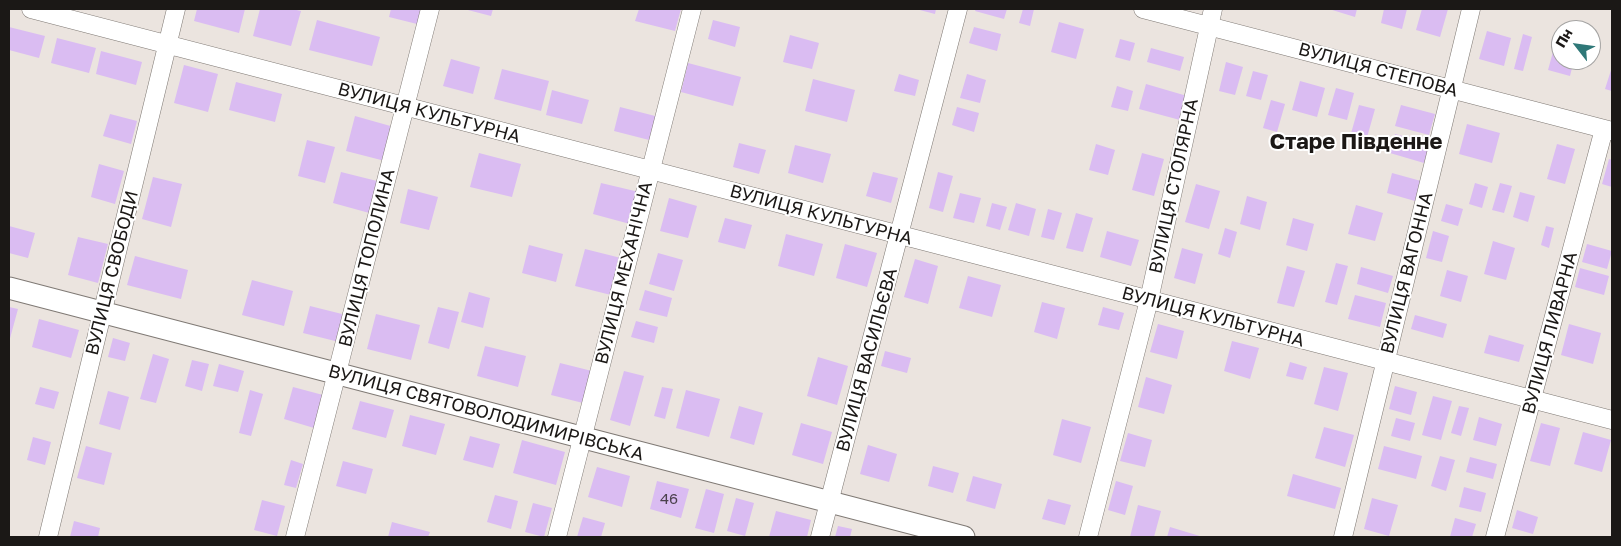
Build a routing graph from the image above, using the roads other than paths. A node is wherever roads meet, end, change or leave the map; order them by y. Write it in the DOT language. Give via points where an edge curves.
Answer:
graph roads {
  1 [pos="30,9"];
  2 [pos="176,9"];
  3 [pos="430,9"];
  4 [pos="692,9"];
  5 [pos="958,9"];
  6 [pos="1143,9"];
  7 [pos="1471,9"];
  8 [pos="1211,17"];
  9 [pos="167,45"];
  10 [pos="1452,90"];
  11 [pos="405,107"];
  12 [pos="1608,130"];
  13 [pos="650,170"];
  14 [pos="899,235"];
  15 [pos="9,288"];
  16 [pos="1149,300"];
  17 [pos="102,312"];
  18 [pos="1385,362"];
  19 [pos="337,374"];
  20 [pos="1532,400"];
  21 [pos="1612,420"];
  22 [pos="582,438"];
  23 [pos="830,502"];
  24 [pos="48,537"];
  25 [pos="295,537"];
  26 [pos="557,537"];
  27 [pos="820,537"];
  28 [pos="964,537"];
  29 [pos="1088,537"];
  30 [pos="1343,537"];
  31 [pos="1496,537"];
  1 -- 9 [label="street, ВУЛИЦЯ КУЛЬТУРНА"];
  2 -- 9 [label="street, ВУЛИЦЯ СВОБОДИ"];
  3 -- 11 [label="street, ВУЛИЦЯ ТОПОЛИНА"];
  4 -- 13 [label="street, ВУЛИЦЯ МЕХАНІЧНА"];
  5 -- 14 [label="street, ВУЛИЦЯ ВАСИЛЬЄВА"];
  6 -- 8 [label="street, ВУЛИЦЯ СТЕПОВА"];
  7 -- 10 [label="street, ВУЛИЦЯ ВАГОННА"];
  8 -- 10 [label="street, ВУЛИЦЯ СТЕПОВА"];
  8 -- 16 [label="street, ВУЛИЦЯ СТОЛЯРНА"];
  9 -- 11 [label="street, ВУЛИЦЯ КУЛЬТУРНА"];
  9 -- 17 [label="street, ВУЛИЦЯ СВОБОДИ"];
  10 -- 12 [label="street, ВУЛИЦЯ СТЕПОВА"];
  10 -- 18 [label="street, ВУЛИЦЯ ВАГОННА"];
  11 -- 13 [label="street, ВУЛИЦЯ КУЛЬТУРНА"];
  11 -- 19 [label="street, ВУЛИЦЯ ТОПОЛИНА"];
  12 -- 20 [label="street, ВУЛИЦЯ ЛИВАРНА"];
  13 -- 14 [label="street, ВУЛИЦЯ КУЛЬТУРНА"];
  13 -- 22 [label="street, ВУЛИЦЯ МЕХАНІЧНА"];
  14 -- 16 [label="street, ВУЛИЦЯ КУЛЬТУРНА"];
  14 -- 23 [label="street, ВУЛИЦЯ ВАСИЛЬЄВА"];
  15 -- 17 [label="street, ВУЛИЦЯ СВЯТОВОЛОДИМИРІВСЬКА"];
  16 -- 18 [label="street, ВУЛИЦЯ КУЛЬТУРНА"];
  16 -- 29 [label="street, ВУЛИЦЯ СТОЛЯРНА"];
  17 -- 19 [label="street, ВУЛИЦЯ СВЯТОВОЛОДИМИРІВСЬКА"];
  17 -- 24 [label="street, ВУЛИЦЯ СВОБОДИ"];
  18 -- 20 [label="street, ВУЛИЦЯ КУЛЬТУРНА"];
  18 -- 30 [label="street, ВУЛИЦЯ ВАГОННА"];
  19 -- 22 [label="street, ВУЛИЦЯ СВЯТОВОЛОДИМИРІВСЬКА"];
  19 -- 25 [label="street, ВУЛИЦЯ ТОПОЛИНА"];
  20 -- 21 [label="street, ВУЛИЦЯ КУЛЬТУРНА"];
  20 -- 31 [label="street, ВУЛИЦЯ ЛИВАРНА"];
  22 -- 23 [label="street, ВУЛИЦЯ СВЯТОВОЛОДИМИРІВСЬКА"];
  22 -- 26 [label="street, ВУЛИЦЯ МЕХАНІЧНА"];
  23 -- 27 [label="street, ВУЛИЦЯ ВАСИЛЬЄВА"];
  23 -- 28 [label="street, ВУЛИЦЯ СВЯТОВОЛОДИМИРІВСЬКА"];
}
